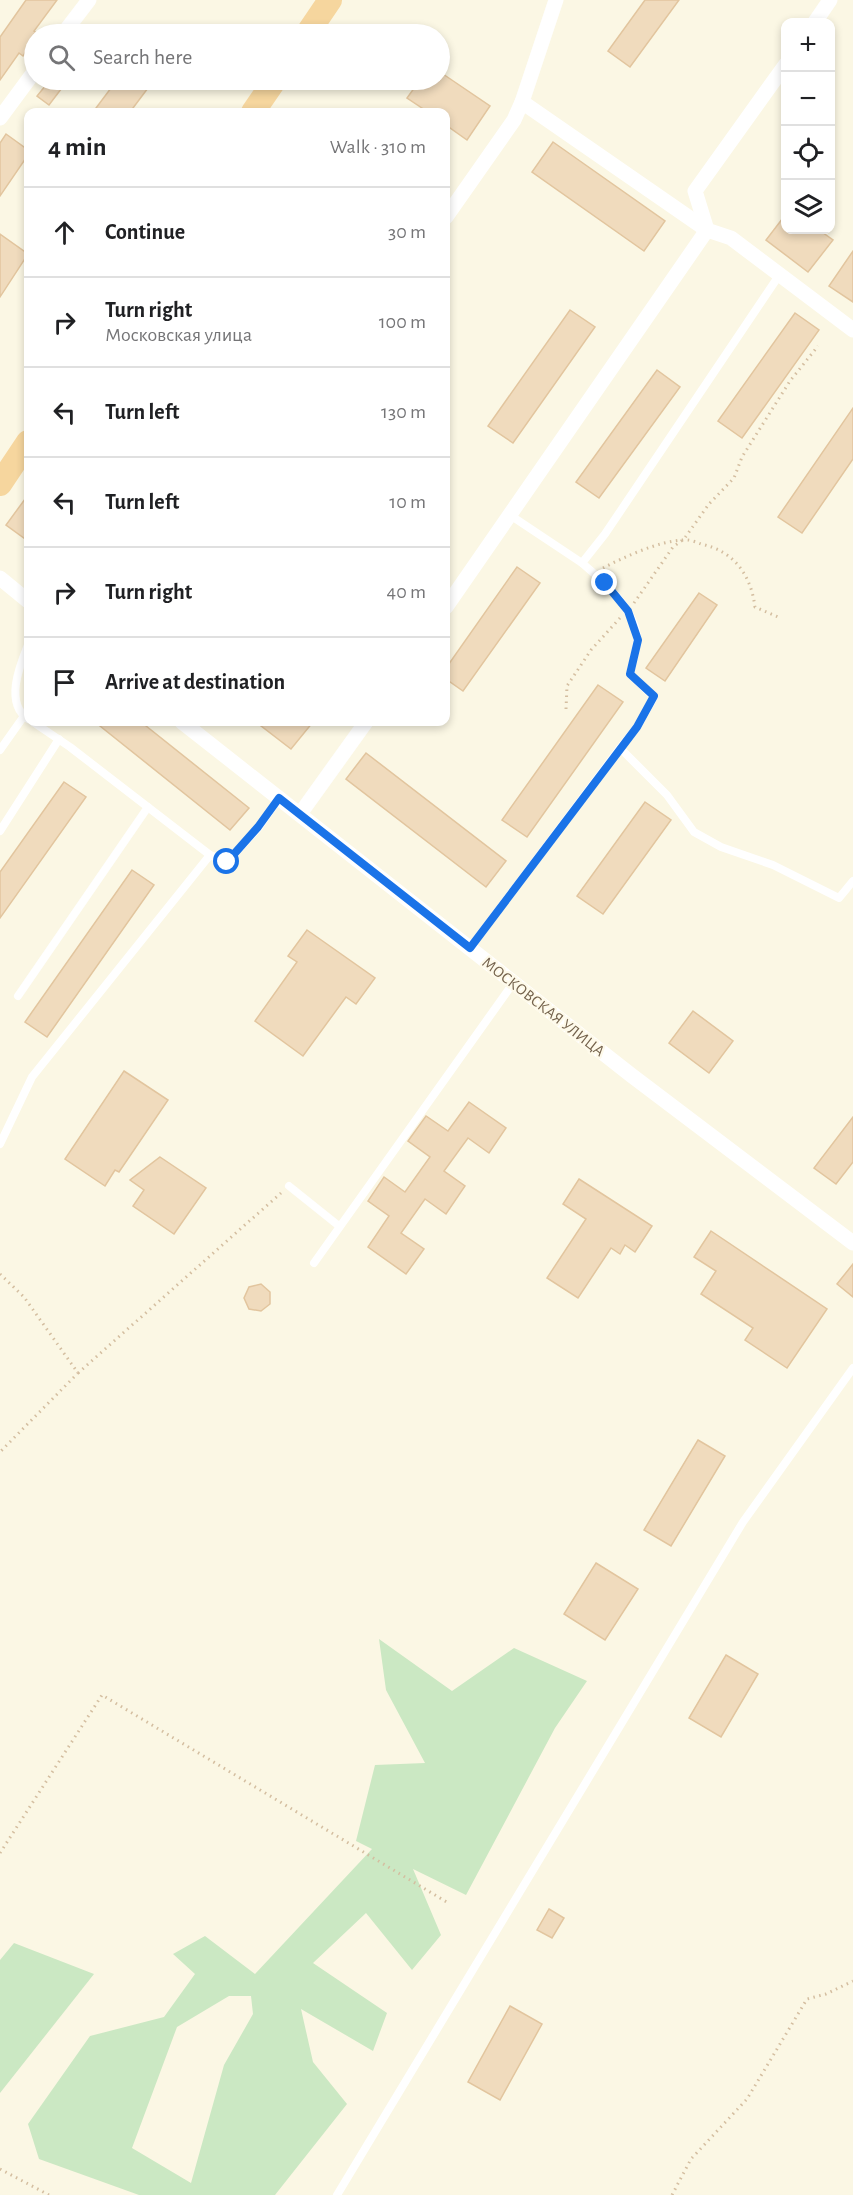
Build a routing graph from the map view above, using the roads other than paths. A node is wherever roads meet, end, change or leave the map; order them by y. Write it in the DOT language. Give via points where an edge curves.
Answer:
graph roads {
  1 [pos="89,0"];
  2 [pos="330,0"];
  3 [pos="556,0"];
  4 [pos="830,0"];
  5 [pos="817,18"];
  6 [pos="71,24"];
  7 [pos="313,24"];
  8 [pos="781,71"];
  9 [pos="24,86"];
  10 [pos="268,90"];
  11 [pos="522,102"];
  12 [pos="256,108"];
  13 [pos="0,118"];
  14 [pos="450,211"];
  15 [pos="707,230"];
  16 [pos="780,274"];
  17 [pos="853,330"];
  18 [pos="24,448"];
  19 [pos="0,484"];
  20 [pos="510,515"];
  21 [pos="582,563"];
  22 [pos="0,578"];
  23 [pos="24,598"];
  24 [pos="450,601"];
  25 [pos="24,655"];
  26 [pos="24,712"];
  27 [pos="24,720"];
  28 [pos="39,726"];
  29 [pos="187,726"];
  30 [pos="363,726"];
  31 [pos="59,739"];
  32 [pos="620,748"];
  33 [pos="0,750"];
  34 [pos="279,798"];
  35 [pos="148,807"];
  36 [pos="300,814"];
  37 [pos="0,831"];
  38 [pos="210,855"];
  39 [pos="853,881"];
  40 [pos="470,948"];
  41 [pos="514,982"];
  42 [pos="18,996"];
  43 [pos="0,1144"];
  44 [pos="289,1186"];
  45 [pos="339,1226"];
  46 [pos="853,1243"];
  47 [pos="314,1263"];
  48 [pos="853,1368"];
  49 [pos="337,2195"];
  1 -- 6 [label="street"];
  2 -- 7 [label="highway"];
  3 -- 11 [label="street"];
  4 -- 5 [label="street"];
  8 -- 15 [label="street" via="695,191"];
  9 -- 13 [label="street"];
  10 -- 12 [label="highway"];
  11 -- 14 [label="street" via="514,120"];
  11 -- 15 [label="street"];
  15 -- 16 [label="street" via="731,238"];
  15 -- 20 [label="street"];
  16 -- 17 [label="street"];
  16 -- 21 [label="lane"];
  18 -- 19 [label="highway"];
  20 -- 21 [label="lane"];
  20 -- 24 [label="street"];
  21 -- 32 [label="lane" via="628,611 638,640 630,674 654,696"];
  22 -- 23 [label="street"];
  25 -- 26 [label="lane" via="15,691"];
  27 -- 33 [label="lane"];
  28 -- 31 [label="lane"];
  29 -- 34 [label="street, МОСКОВСКАЯ УЛИЦА"];
  30 -- 36 [label="street"];
  31 -- 35 [label="lane"];
  31 -- 37 [label="lane"];
  32 -- 39 [label="lane" via="667,795 694,832 839,898"];
  32 -- 40 [label="lane"];
  34 -- 36 [label="street, МОСКОВСКАЯ УЛИЦА"];
  34 -- 38 [label="lane" via="227,862"];
  35 -- 38 [label="lane"];
  35 -- 42 [label="lane"];
  36 -- 40 [label="street, МОСКОВСКАЯ УЛИЦА"];
  38 -- 43 [label="lane" via="32,1077"];
  40 -- 41 [label="street, МОСКОВСКАЯ УЛИЦА"];
  41 -- 45 [label="lane"];
  41 -- 46 [label="street, МОСКОВСКАЯ УЛИЦА"];
  44 -- 45 [label="lane"];
  45 -- 47 [label="lane"];
  48 -- 49 [label="lane" via="743,1522"];
}
